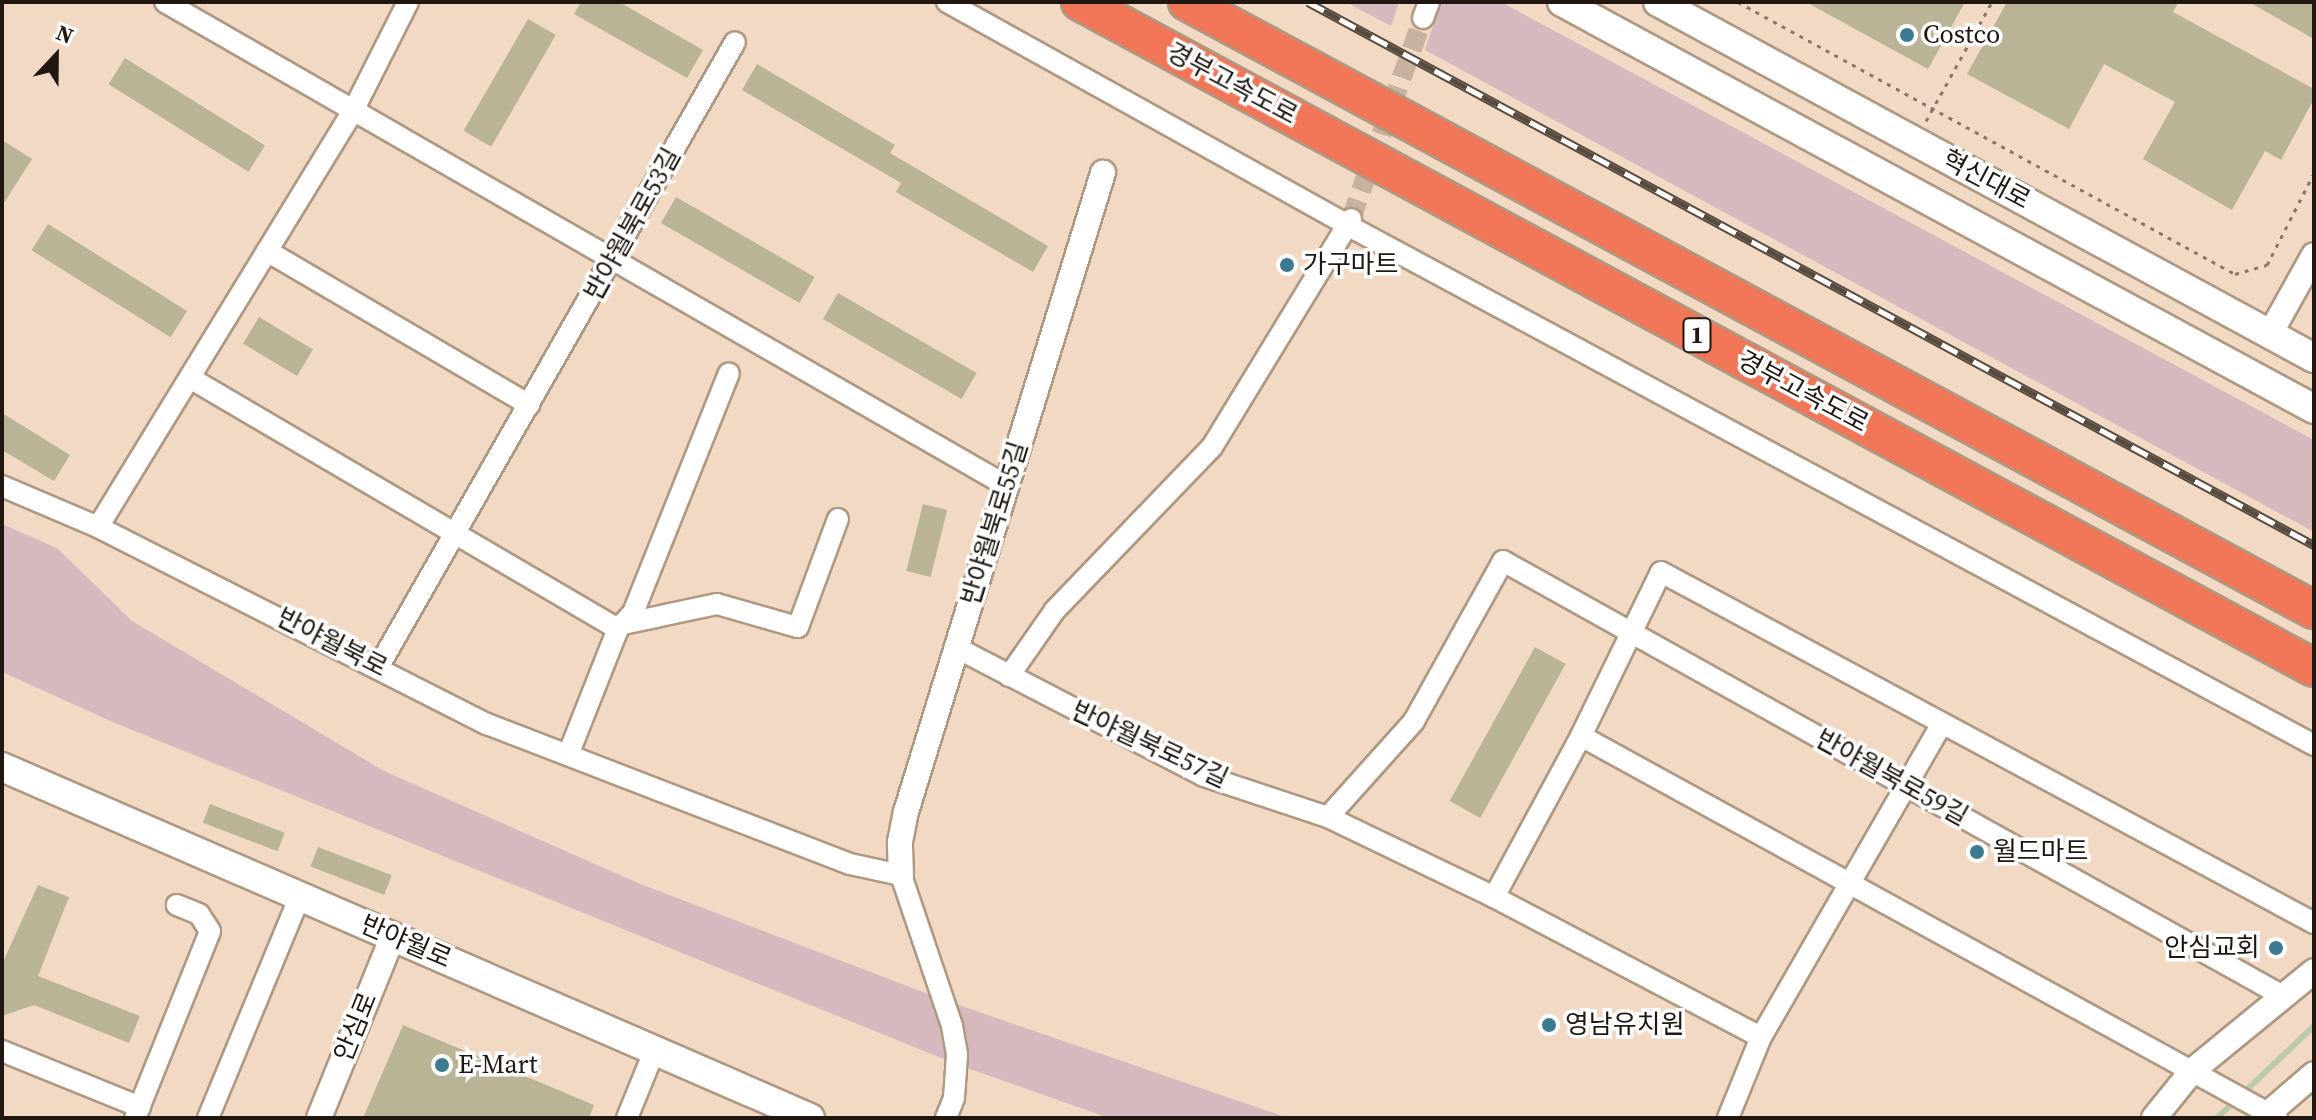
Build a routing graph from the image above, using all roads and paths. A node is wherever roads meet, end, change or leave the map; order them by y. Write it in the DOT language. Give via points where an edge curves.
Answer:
graph roads {
  1 [pos="165,2"];
  2 [pos="408,2"];
  3 [pos="947,2"];
  4 [pos="1080,2"];
  5 [pos="1187,2"];
  6 [pos="1658,2"];
  7 [pos="1738,2"];
  8 [pos="1992,2"];
  9 [pos="1568,3"];
  10 [pos="735,42"];
  11 [pos="355,107"];
  12 [pos="1931,112"];
  13 [pos="1915,141"];
  14 [pos="1103,173"];
  15 [pos="2314,173"];
  16 [pos="1349,222"];
  17 [pos="267,251"];
  18 [pos="2314,255"];
  19 [pos="614,258"];
  20 [pos="2270,334"];
  21 [pos="2314,358"];
  22 [pos="729,373"];
  23 [pos="190,378"];
  24 [pos="529,405"];
  25 [pos="2314,409"];
  26 [pos="2,486"];
  27 [pos="1007,486"];
  28 [pos="838,519"];
  29 [pos="98,527"];
  30 [pos="455,533"];
  31 [pos="2314,610"];
  32 [pos="621,626"];
  33 [pos="1630,632"];
  34 [pos="957,648"];
  35 [pos="379,666"];
  36 [pos="2314,668"];
  37 [pos="1009,676"];
  38 [pos="1942,723"];
  39 [pos="1581,736"];
  40 [pos="2314,745"];
  41 [pos="568,755"];
  42 [pos="2,767"];
  43 [pos="1906,786"];
  44 [pos="1328,817"];
  45 [pos="901,875"];
  46 [pos="1852,884"];
  47 [pos="300,896"];
  48 [pos="1494,897"];
  49 [pos="177,905"];
  50 [pos="2314,923"];
  51 [pos="393,936"];
  52 [pos="2314,971"];
  53 [pos="2281,995"];
  54 [pos="1761,1037"];
  55 [pos="655,1049"];
  56 [pos="2,1051"];
  57 [pos="2192,1071"];
  58 [pos="2314,1074"];
  59 [pos="138,1113"];
  60 [pos="2269,1116"];
  61 [pos="208,1118"];
  62 [pos="319,1118"];
  63 [pos="627,1118"];
  64 [pos="810,1118"];
  65 [pos="946,1118"];
  66 [pos="1728,1118"];
  67 [pos="2154,1118"];
  1 -- 11 [label="street"];
  2 -- 11 [label="street"];
  3 -- 16 [label="street"];
  4 -- 36 [label="highway, 경부고속도로 / 1"];
  5 -- 31 [label="highway, 경부고속도로 / 1"];
  6 -- 13 [label="main road, 혁신대로"];
  7 -- 12 [label="path"];
  8 -- 12 [label="path"];
  9 -- 25 [label="main road"];
  10 -- 19 [label="street, 반야월북로53길"];
  11 -- 17 [label="street"];
  11 -- 19 [label="street"];
  12 -- 13 [label="path"];
  12 -- 15 [label="path" via="2235,274 2267,265"];
  13 -- 20 [label="main road, 혁신대로"];
  14 -- 27 [label="street, 반야월북로55길"];
  16 -- 37 [label="street" via="1212,447 1055,610"];
  16 -- 40 [label="street"];
  17 -- 23 [label="street"];
  17 -- 24 [label="street"];
  18 -- 20 [label="street"];
  19 -- 24 [label="street, 반야월북로53길"];
  19 -- 27 [label="street"];
  20 -- 21 [label="main road, 혁신대로"];
  22 -- 32 [label="street" via="633,613"];
  23 -- 29 [label="street"];
  23 -- 30 [label="street"];
  24 -- 30 [label="street, 반야월북로53길"];
  26 -- 29 [label="street, 반야월북로"];
  27 -- 34 [label="street, 반야월북로55길"];
  28 -- 32 [label="street" via="798,627 717,604"];
  29 -- 35 [label="street, 반야월북로"];
  30 -- 32 [label="street"];
  30 -- 35 [label="street, 반야월북로53길"];
  32 -- 41 [label="street"];
  33 -- 38 [label="street" via="1661,572"];
  33 -- 39 [label="street"];
  33 -- 43 [label="street, 반야월북로59길"];
  33 -- 44 [label="street, 반야월북로59길" via="1503,561 1414,721"];
  34 -- 37 [label="street, 반야월북로57길"];
  34 -- 45 [label="street, 반야월북로55길" via="906,812"];
  35 -- 41 [label="street, 반야월북로" via="487,724"];
  37 -- 44 [label="street, 반야월북로57길" via="1204,776"];
  38 -- 43 [label="street"];
  38 -- 50 [label="street"];
  39 -- 46 [label="street"];
  39 -- 48 [label="street"];
  41 -- 45 [label="street, 반야월북로" via="850,864"];
  42 -- 47 [label="main road, 반야월로"];
  43 -- 46 [label="street"];
  43 -- 53 [label="street, 반야월북로59길"];
  44 -- 48 [label="street, 반야월북로57길"];
  45 -- 65 [label="street" via="952,1026 957,1055 954,1098"];
  46 -- 54 [label="street"];
  46 -- 57 [label="street"];
  47 -- 51 [label="main road, 반야월로"];
  47 -- 61 [label="street"];
  48 -- 54 [label="street, 반야월북로57길"];
  49 -- 59 [label="street" via="199,914 210,931"];
  51 -- 55 [label="main road, 반야월로"];
  51 -- 62 [label="street, 안심로"];
  52 -- 53 [label="street"];
  53 -- 57 [label="street"];
  54 -- 66 [label="street"];
  55 -- 63 [label="street"];
  55 -- 64 [label="main road, 반야월로"];
  56 -- 59 [label="street"];
  57 -- 60 [label="street"];
  57 -- 67 [label="street"];
  58 -- 60 [label="street"];
}
